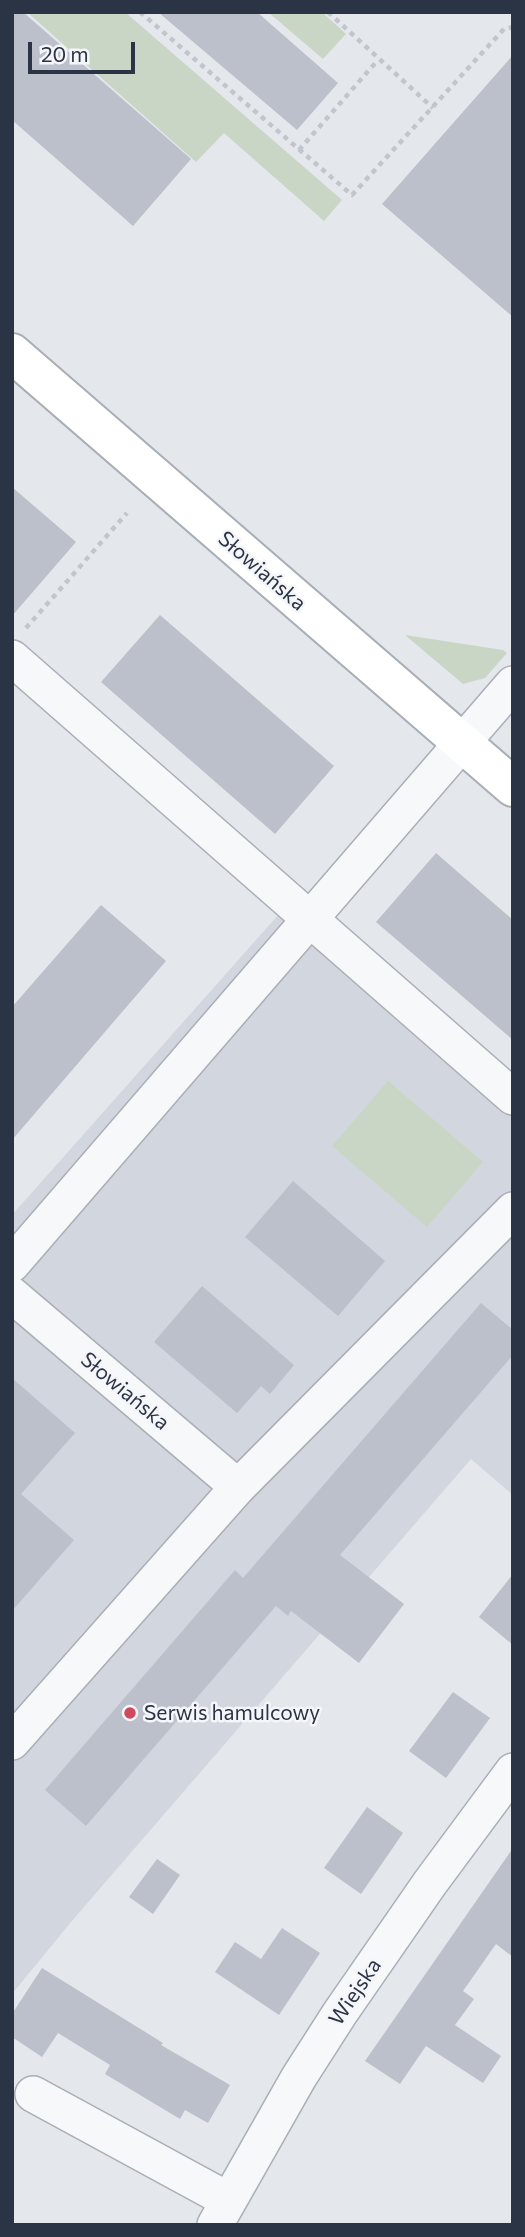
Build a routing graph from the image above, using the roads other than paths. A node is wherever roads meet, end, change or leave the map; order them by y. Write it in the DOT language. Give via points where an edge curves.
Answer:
graph roads {
  1 [pos="12,353"];
  2 [pos="19,643"];
  3 [pos="513,684"];
  4 [pos="461,743"];
  5 [pos="513,787"];
  6 [pos="309,920"];
  7 [pos="513,1097"];
  8 [pos="513,1210"];
  9 [pos="12,1264"];
  10 [pos="12,1295"];
  11 [pos="238,1487"];
  12 [pos="12,1742"];
  13 [pos="513,1771"];
  14 [pos="33,2094"];
  15 [pos="221,2212"];
  1 -- 4 [label="street, Słowiańska"];
  2 -- 6 [label="street" via="111,742"];
  3 -- 4 [label="street"];
  4 -- 5 [label="street, Słowiańska"];
  4 -- 6 [label="street"];
  6 -- 7 [label="street"];
  6 -- 9 [label="street"];
  8 -- 11 [label="street"];
  10 -- 11 [label="street, Słowiańska"];
  11 -- 12 [label="street"];
  13 -- 15 [label="street, Wiejska" via="354,1992"];
  14 -- 15 [label="street"];
}
